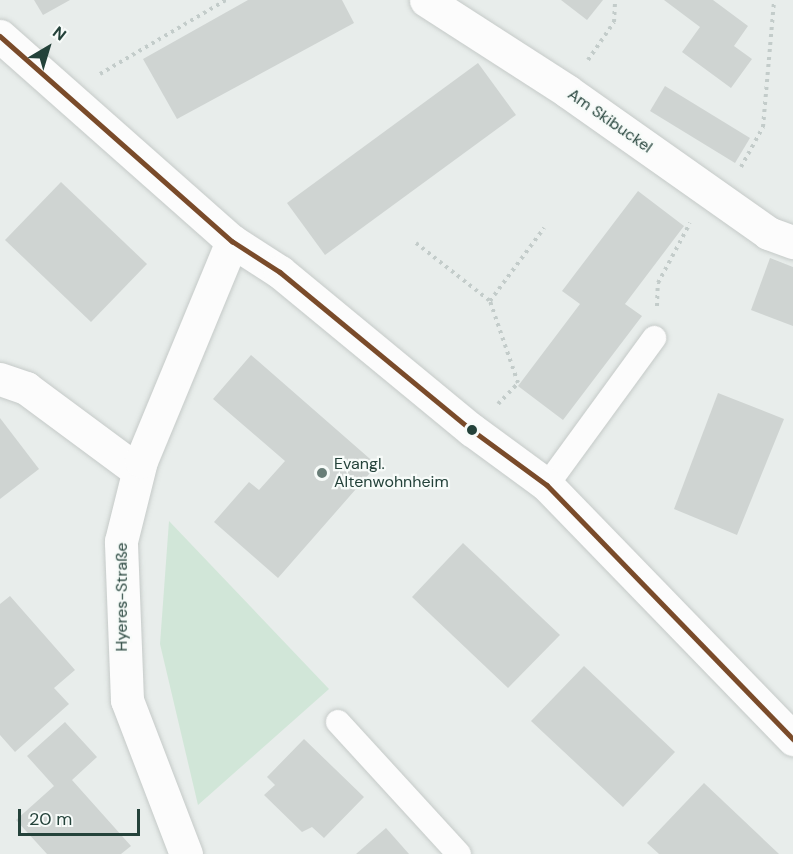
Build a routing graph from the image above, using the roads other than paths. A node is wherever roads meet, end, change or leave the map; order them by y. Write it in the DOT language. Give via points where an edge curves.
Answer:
graph roads {
  1 [pos="426,0"];
  2 [pos="0,36"];
  3 [pos="232,241"];
  4 [pos="793,242"];
  5 [pos="654,338"];
  6 [pos="0,379"];
  7 [pos="138,471"];
  8 [pos="547,484"];
  9 [pos="338,722"];
  10 [pos="793,739"];
  11 [pos="186,854"];
  12 [pos="459,854"];
  1 -- 4 [label="street, Am Skibuckel" via="567,91 768,233"];
  2 -- 3 [label="street"];
  3 -- 7 [label="street, Hyeres-Straße"];
  3 -- 8 [label="street" via="280,272 472,430"];
  5 -- 8 [label="lane"];
  6 -- 7 [label="street" via="26,388"];
  7 -- 11 [label="street, Hyeres-Straße" via="119,560 123,679"];
  8 -- 10 [label="street"];
  9 -- 12 [label="lane"];
}
